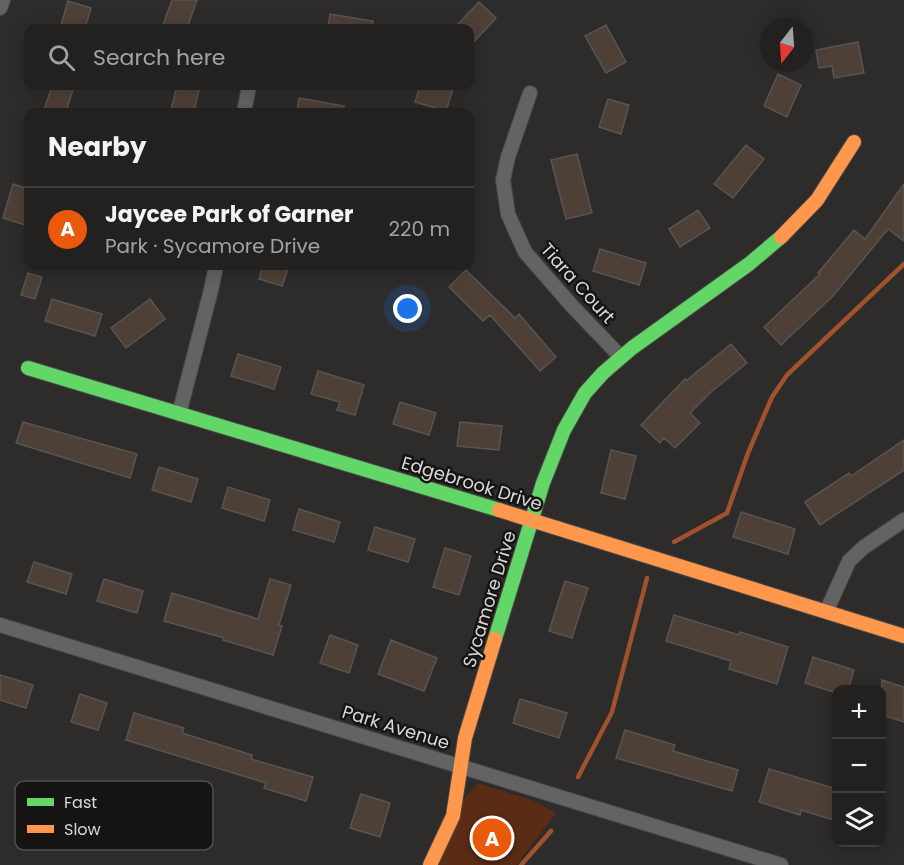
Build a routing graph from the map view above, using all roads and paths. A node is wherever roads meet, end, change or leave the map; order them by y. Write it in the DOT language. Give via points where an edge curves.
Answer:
graph roads {
  1 [pos="3,0"];
  2 [pos="0,8"];
  3 [pos="248,90"];
  4 [pos="530,93"];
  5 [pos="245,108"];
  6 [pos="854,142"];
  7 [pos="215,270"];
  8 [pos="620,356"];
  9 [pos="28,368"];
  10 [pos="179,414"];
  11 [pos="532,520"];
  12 [pos="904,520"];
  13 [pos="827,610"];
  14 [pos="0,625"];
  15 [pos="904,636"];
  16 [pos="462,766"];
  17 [pos="430,865"];
  18 [pos="781,865"];
  1 -- 2 [label="street"];
  3 -- 5 [label="street"];
  4 -- 8 [label="street, Tiara Court" via="503,180 508,214 525,252"];
  6 -- 8 [label="street, Sycamore Drive" via="816,201 790,229"];
  7 -- 10 [label="street"];
  8 -- 11 [label="street, Sycamore Drive" via="593,383 571,417"];
  9 -- 10 [label="street, Edgebrook Drive"];
  10 -- 11 [label="street, Edgebrook Drive"];
  11 -- 13 [label="street, Edgebrook Drive"];
  11 -- 16 [label="street, Sycamore Drive" via="465,738"];
  12 -- 13 [label="street" via="849,561"];
  13 -- 15 [label="street, Edgebrook Drive"];
  14 -- 16 [label="street, Park Avenue"];
  16 -- 17 [label="street, Sycamore Drive" via="453,816"];
  16 -- 18 [label="street, Park Avenue"];
}
